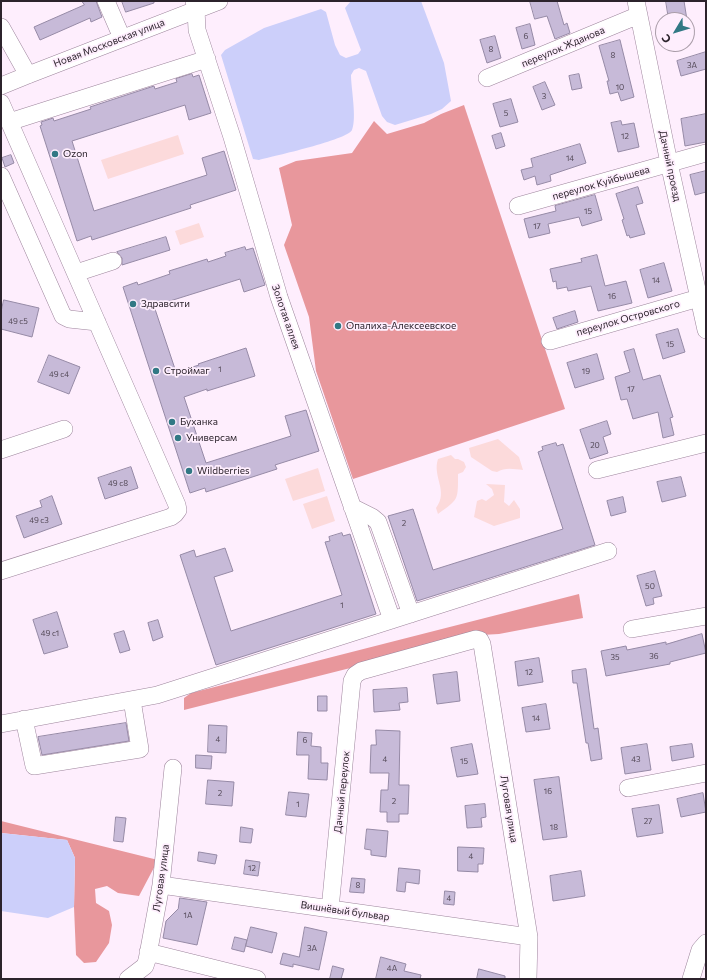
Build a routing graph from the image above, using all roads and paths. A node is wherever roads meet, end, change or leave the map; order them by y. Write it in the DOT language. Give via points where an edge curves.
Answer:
graph roads {
  1 [pos="106,1"];
  2 [pos="219,1"];
  3 [pos="195,5"];
  4 [pos="638,8"];
  5 [pos="1,28"];
  6 [pos="122,38"];
  7 [pos="207,59"];
  8 [pos="28,75"];
  9 [pos="487,78"];
  10 [pos="1,86"];
  11 [pos="1,103"];
  12 [pos="9,122"];
  13 [pos="706,153"];
  14 [pos="669,163"];
  15 [pos="1,176"];
  16 [pos="518,206"];
  17 [pos="113,261"];
  18 [pos="76,273"];
  19 [pos="702,297"];
  20 [pos="97,322"];
  21 [pos="706,330"];
  22 [pos="550,341"];
  23 [pos="64,429"];
  24 [pos="706,443"];
  25 [pos="1,450"];
  26 [pos="597,470"];
  27 [pos="352,507"];
  28 [pos="608,551"];
  29 [pos="1,571"];
  30 [pos="410,614"];
  31 [pos="706,616"];
  32 [pos="392,620"];
  33 [pos="632,629"];
  34 [pos="480,640"];
  35 [pos="132,700"];
  36 [pos="24,719"];
  37 [pos="2,721"];
  38 [pos="173,768"];
  39 [pos="706,773"];
  40 [pos="628,788"];
  41 [pos="161,885"];
  42 [pos="330,909"];
  43 [pos="529,937"];
  44 [pos="706,943"];
  45 [pos="148,952"];
  46 [pos="128,979"];
  47 [pos="257,979"];
  48 [pos="528,979"];
  49 [pos="691,979"];
  1 -- 6 [label="street"];
  2 -- 3 [label="street, Новая Московская улица"];
  3 -- 6 [label="street, Новая Московская улица"];
  3 -- 7 [label="street, Золотая аллея" via="197,30"];
  4 -- 9 [label="street, переулок Жданова"];
  4 -- 14 [label="street, Дачный проезд"];
  5 -- 8 [label="street"];
  6 -- 8 [label="street, Новая Московская улица"];
  7 -- 12 [label="street"];
  7 -- 27 [label="street, Золотая аллея" via="279,297"];
  8 -- 10 [label="street, Новая Московская улица"];
  11 -- 12 [label="street"];
  12 -- 18 [label="street"];
  13 -- 14 [label="street, переулок Куйбышева"];
  14 -- 16 [label="street, переулок Куйбышева"];
  14 -- 19 [label="street, Дачный проезд"];
  15 -- 20 [label="street" via="63,316"];
  17 -- 18 [label="street"];
  18 -- 20 [label="street"];
  19 -- 21 [label="street, Дачный проезд"];
  19 -- 22 [label="street, переулок Островского"];
  20 -- 29 [label="street" via="178,510 171,517"];
  23 -- 25 [label="street"];
  24 -- 26 [label="street"];
  27 -- 30 [label="street" via="378,522"];
  27 -- 32 [label="street, Золотая аллея"];
  28 -- 30 [label="street"];
  30 -- 32 [label="street"];
  31 -- 33 [label="street"];
  32 -- 35 [label="street" via="157,695"];
  34 -- 42 [label="street, Дачный переулок" via="361,671 355,675 352,681"];
  34 -- 43 [label="street, Луговая улица"];
  35 -- 36 [label="street"];
  35 -- 36 [label="street" via="140,750 34,766"];
  36 -- 37 [label="street"];
  38 -- 41 [label="street, Луговая улица"];
  39 -- 40 [label="street"];
  41 -- 42 [label="street, Вишнёвый бульвар"];
  41 -- 45 [label="street, Луговая улица"];
  42 -- 43 [label="street, Вишнёвый бульвар"];
  43 -- 48 [label="street, Луговая улица"];
  44 -- 49 [label="street" via="700,950"];
  45 -- 46 [label="street, Луговая улица" via="145,966"];
  45 -- 47 [label="street"];
}
